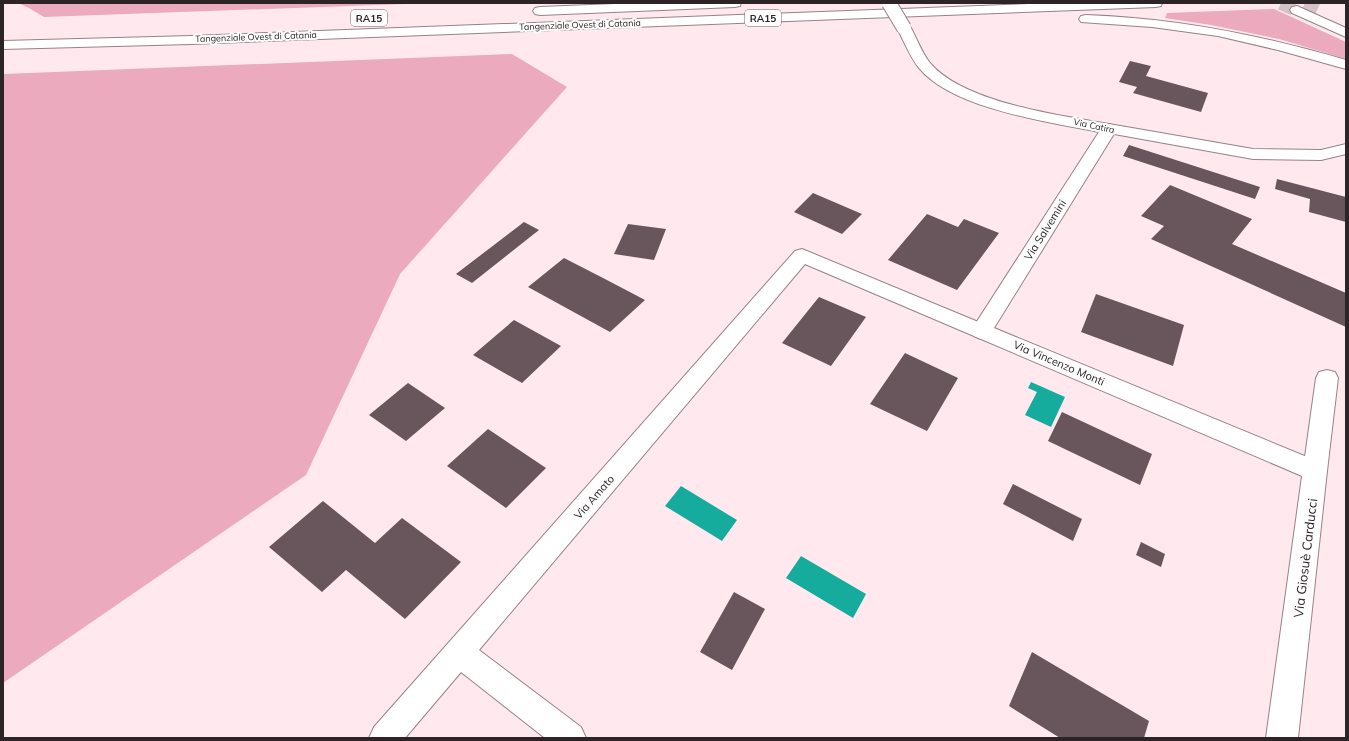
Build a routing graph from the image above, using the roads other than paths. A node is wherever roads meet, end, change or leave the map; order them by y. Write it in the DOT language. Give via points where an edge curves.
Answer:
graph roads {
  1 [pos="735,3"];
  2 [pos="889,3"];
  3 [pos="1156,3"];
  4 [pos="1297,10"];
  5 [pos="1320,10"];
  6 [pos="529,11"];
  7 [pos="678,21"];
  8 [pos="1346,22"];
  9 [pos="1346,33"];
  10 [pos="3,45"];
  11 [pos="1346,65"];
  12 [pos="1109,129"];
  13 [pos="1346,149"];
  14 [pos="802,255"];
  15 [pos="981,331"];
  16 [pos="1327,378"];
  17 [pos="1315,471"];
  18 [pos="459,653"];
  19 [pos="385,738"];
  20 [pos="570,738"];
  21 [pos="1282,738"];
  1 -- 6 [label="main road, Tangenziale Ovest di Catania / RA15"];
  2 -- 12 [label="main road, Via Catira, bridge" via="925,66 956,89 990,102"];
  3 -- 7 [label="main road, Tangenziale Ovest di Catania / RA15"];
  4 -- 9 [label="main road"];
  5 -- 8 [label="main road"];
  7 -- 10 [label="main road, Tangenziale Ovest di Catania / RA15"];
  7 -- 11 [label="main road" via="763,27 1003,19 1122,20 1214,32 1280,46"];
  12 -- 13 [label="main road, Via Catira" via="1253,154 1321,155"];
  12 -- 15 [label="main road, Via Salvemini"];
  14 -- 15 [label="main road, Via Vincenzo Monti"];
  14 -- 18 [label="main road, Via Amato"];
  15 -- 17 [label="main road, Via Vincenzo Monti"];
  16 -- 17 [label="main road, Via Giosuè Carducci"];
  17 -- 21 [label="main road, Via Giosuè Carducci"];
  18 -- 19 [label="main road, Via Amato"];
  18 -- 20 [label="main road"];
}
